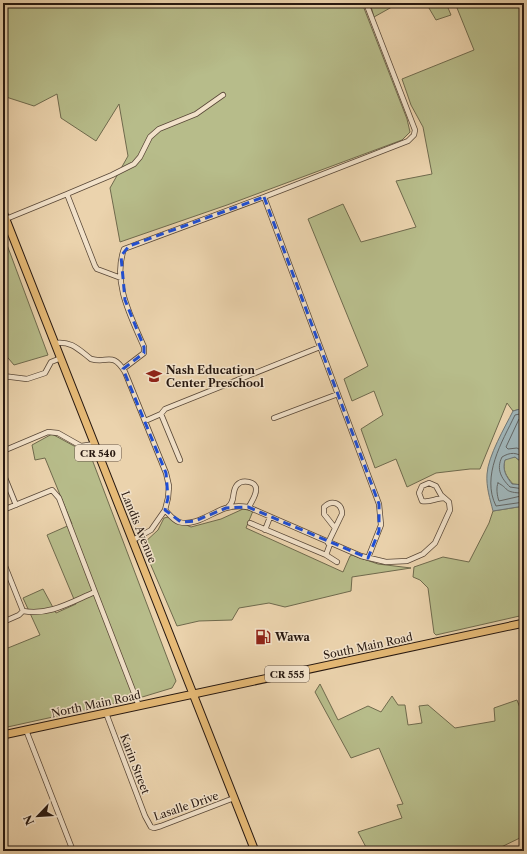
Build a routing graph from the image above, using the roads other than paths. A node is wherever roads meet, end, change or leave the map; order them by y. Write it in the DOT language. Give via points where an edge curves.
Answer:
graph roads {
  1 [pos="366,3"];
  2 [pos="223,94"];
  3 [pos="67,194"];
  4 [pos="264,197"];
  5 [pos="3,212"];
  6 [pos="6,219"];
  7 [pos="121,278"];
  8 [pos="55,343"];
  9 [pos="320,347"];
  10 [pos="61,358"];
  11 [pos="123,369"];
  12 [pos="3,376"];
  13 [pos="338,394"];
  14 [pos="161,414"];
  15 [pos="274,418"];
  16 [pos="145,421"];
  17 [pos="95,444"];
  18 [pos="3,451"];
  19 [pos="180,460"];
  20 [pos="3,473"];
  21 [pos="444,498"];
  22 [pos="16,505"];
  23 [pos="249,507"];
  24 [pos="226,508"];
  25 [pos="3,510"];
  26 [pos="165,510"];
  27 [pos="270,517"];
  28 [pos="250,523"];
  29 [pos="335,528"];
  30 [pos="266,530"];
  31 [pos="133,540"];
  32 [pos="329,543"];
  33 [pos="326,555"];
  34 [pos="368,558"];
  35 [pos="3,561"];
  36 [pos="337,562"];
  37 [pos="95,592"];
  38 [pos="23,611"];
  39 [pos="3,622"];
  40 [pos="524,624"];
  41 [pos="193,694"];
  42 [pos="139,706"];
  43 [pos="106,713"];
  44 [pos="26,730"];
  45 [pos="3,735"];
  46 [pos="234,798"];
  47 [pos="147,821"];
  48 [pos="73,851"];
  49 [pos="255,851"];
  1 -- 4 [label="street" via="416,130 414,135 408,141"];
  2 -- 3 [label="street" via="196,114 159,129 150,137 134,164"];
  3 -- 6 [label="street"];
  3 -- 7 [label="street" via="95,266"];
  4 -- 7 [label="street" via="128,246 121,256"];
  4 -- 9 [label="street"];
  5 -- 6 [label="main road, Landis Avenue / CR 540"];
  6 -- 8 [label="main road, Landis Avenue / CR 540"];
  7 -- 11 [label="street" via="125,300 144,347 144,352"];
  8 -- 10 [label="main road, Landis Avenue / CR 540"];
  8 -- 11 [label="street" via="70,343 91,359 112,360"];
  9 -- 13 [label="street"];
  9 -- 14 [label="street" via="165,409"];
  10 -- 12 [label="street" via="51,362 45,373 26,379"];
  10 -- 17 [label="main road, Landis Avenue / CR 540"];
  11 -- 16 [label="street"];
  13 -- 15 [label="street"];
  13 -- 34 [label="street" via="381,512 381,525"];
  14 -- 16 [label="street"];
  14 -- 19 [label="street"];
  16 -- 26 [label="street" via="169,486"];
  17 -- 18 [label="street" via="81,446 58,433 48,432"];
  17 -- 31 [label="main road, Landis Avenue / CR 540"];
  20 -- 22 [label="street"];
  21 -- 21 [label="street" via="436,486 429,483 422,486 419,493 420,500 424,502"];
  21 -- 34 [label="street" via="449,502 450,510 435,543 423,554 407,561 386,562"];
  22 -- 25 [label="street"];
  22 -- 37 [label="street" via="52,490 59,498"];
  23 -- 24 [label="street"];
  23 -- 24 [label="street" via="256,487 251,482 243,481 234,489 233,501"];
  23 -- 27 [label="street"];
  24 -- 26 [label="street" via="188,523 174,520"];
  26 -- 31 [label="street" via="151,530"];
  27 -- 30 [label="street"];
  27 -- 32 [label="street"];
  28 -- 30 [label="street"];
  29 -- 29 [label="street" via="342,510 335,502 331,502 324,507 324,514"];
  29 -- 32 [label="street"];
  30 -- 33 [label="street"];
  31 -- 41 [label="main road, Landis Avenue / CR 540"];
  32 -- 33 [label="street"];
  32 -- 34 [label="street"];
  33 -- 36 [label="street"];
  35 -- 38 [label="street"];
  37 -- 38 [label="street" via="52,610 33,613"];
  37 -- 42 [label="street"];
  38 -- 39 [label="street"];
  40 -- 41 [label="main road, South Main Road / CR 555"];
  41 -- 42 [label="main road, North Main Road"];
  41 -- 46 [label="main road, Landis Avenue"];
  42 -- 43 [label="main road, North Main Road"];
  43 -- 44 [label="main road, North Main Road"];
  43 -- 47 [label="street, Karin Street"];
  44 -- 45 [label="main road, North Main Road"];
  44 -- 48 [label="street"];
  46 -- 47 [label="street, Lasalle Drive" via="157,828 151,827"];
  46 -- 49 [label="main road, Landis Avenue"];
}
